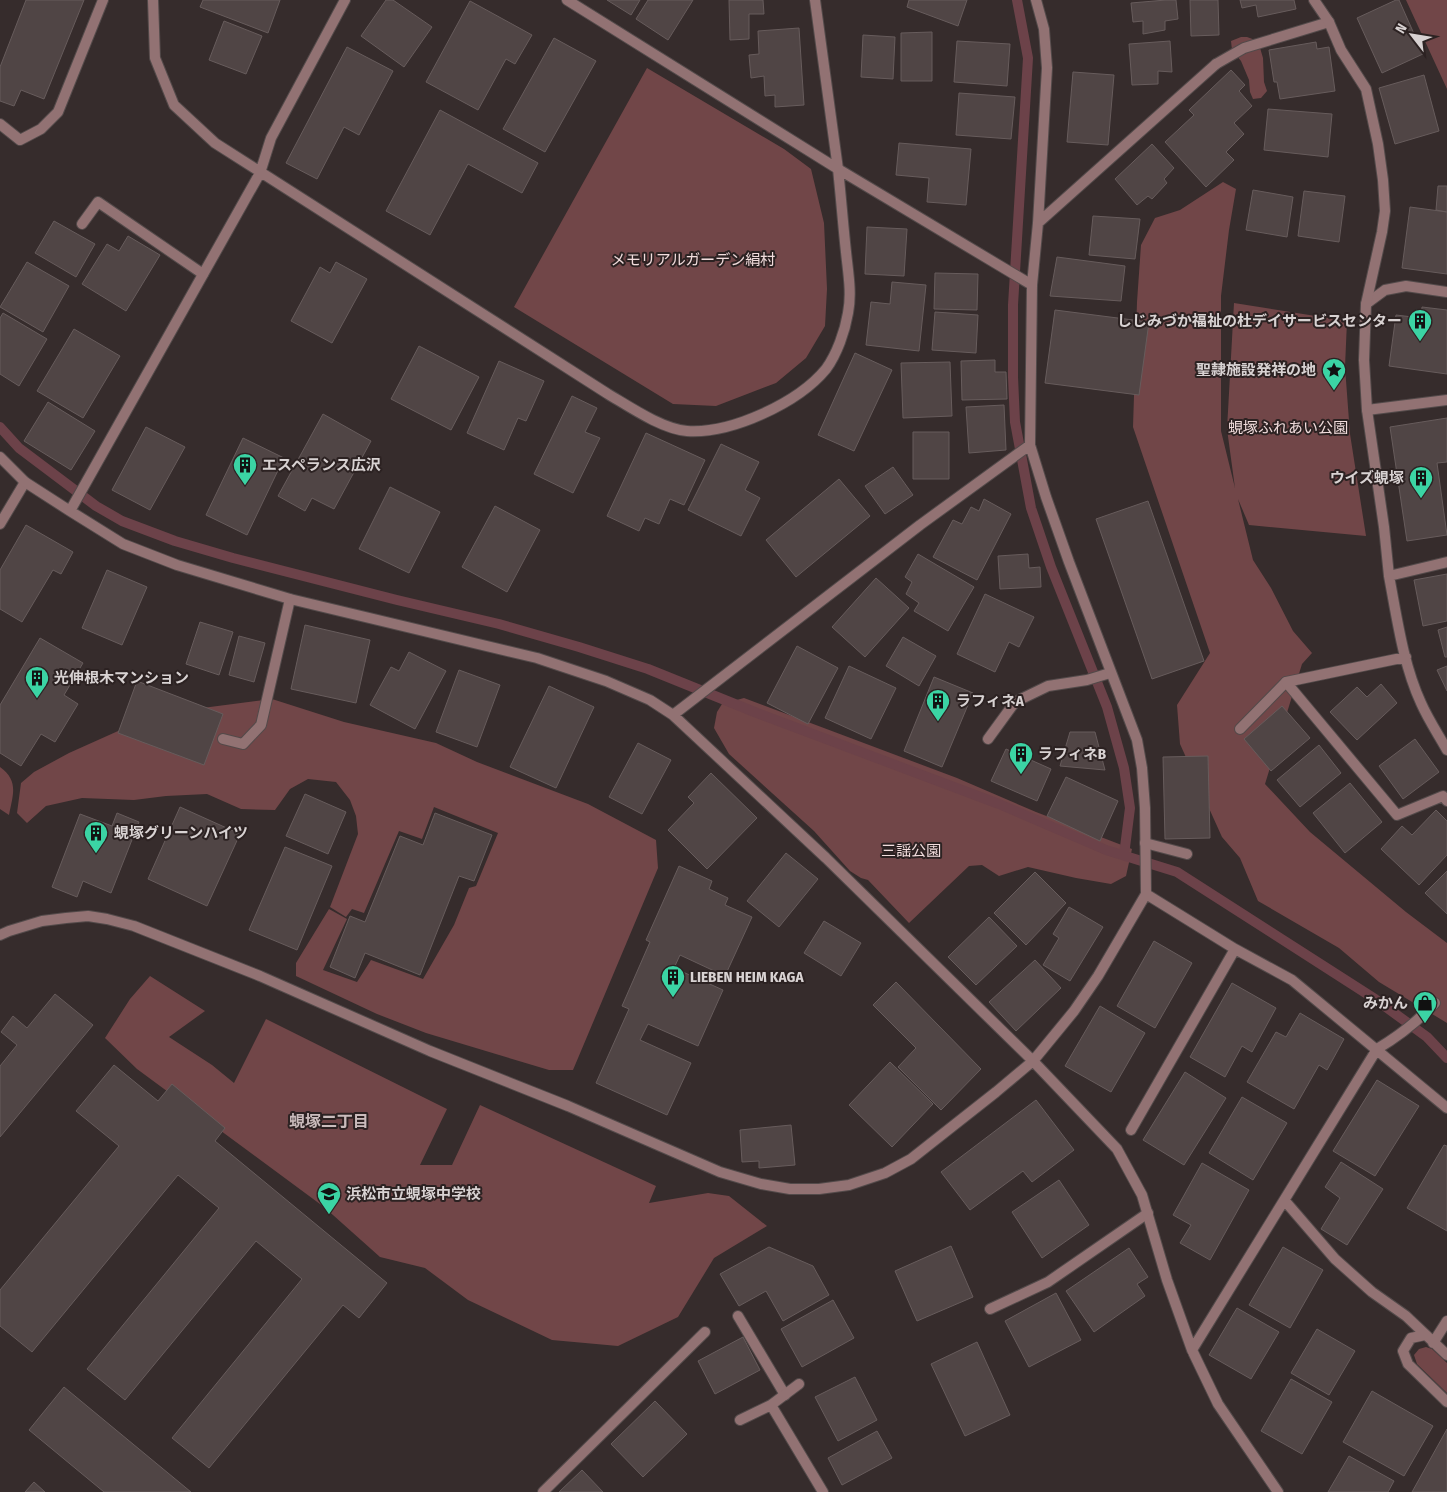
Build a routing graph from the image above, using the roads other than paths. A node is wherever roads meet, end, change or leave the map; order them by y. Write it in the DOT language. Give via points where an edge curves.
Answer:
graph roads {
  1 [pos="103,0"];
  2 [pos="152,0"];
  3 [pos="345,0"];
  4 [pos="567,0"];
  5 [pos="815,0"];
  6 [pos="1036,0"];
  7 [pos="1314,0"];
  8 [pos="1329,22"];
  9 [pos="0,124"];
  10 [pos="838,169"];
  11 [pos="260,173"];
  12 [pos="82,224"];
  13 [pos="1038,224"];
  14 [pos="203,274"];
  15 [pos="1032,285"];
  16 [pos="1447,292"];
  17 [pos="1366,304"];
  18 [pos="1447,400"];
  19 [pos="1367,410"];
  20 [pos="1027,447"];
  21 [pos="0,457"];
  22 [pos="25,482"];
  23 [pos="72,507"];
  24 [pos="0,524"];
  25 [pos="1447,562"];
  26 [pos="1389,576"];
  27 [pos="290,599"];
  28 [pos="1406,657"];
  29 [pos="1110,673"];
  30 [pos="1286,682"];
  31 [pos="673,715"];
  32 [pos="1240,729"];
  33 [pos="222,739"];
  34 [pos="988,739"];
  35 [pos="1447,750"];
  36 [pos="1447,801"];
  37 [pos="1146,848"];
  38 [pos="1187,854"];
  39 [pos="1146,894"];
  40 [pos="0,935"];
  41 [pos="1235,949"];
  42 [pos="1435,1003"];
  43 [pos="1377,1049"];
  44 [pos="1033,1061"];
  45 [pos="1447,1108"];
  46 [pos="1131,1130"];
  47 [pos="1285,1201"];
  48 [pos="1148,1213"];
  49 [pos="990,1309"];
  50 [pos="738,1316"];
  51 [pos="1447,1321"];
  52 [pos="705,1332"];
  53 [pos="1425,1334"];
  54 [pos="1433,1343"];
  55 [pos="1192,1350"];
  56 [pos="1447,1354"];
  57 [pos="800,1384"];
  58 [pos="785,1395"];
  59 [pos="1447,1402"];
  60 [pos="771,1406"];
  61 [pos="740,1420"];
  62 [pos="543,1492"];
  63 [pos="823,1492"];
  64 [pos="1278,1492"];
  1 -- 9 [label="street" via="58,112 41,129 20,140"];
  2 -- 11 [label="street" via="155,58 174,105 215,143"];
  3 -- 11 [label="street" via="271,138"];
  4 -- 10 [label="street"];
  5 -- 10 [label="street"];
  6 -- 13 [label="street" via="1044,29 1047,68"];
  7 -- 8 [label="street"];
  8 -- 13 [label="street" via="1244,48 1216,64"];
  8 -- 17 [label="street" via="1341,50 1366,89 1383,180 1385,211"];
  10 -- 11 [label="street" via="850,289 844,330 826,369 807,387 763,414 716,430 686,431 656,421 608,394"];
  10 -- 15 [label="street"];
  11 -- 14 [label="street"];
  12 -- 14 [label="street" via="98,202"];
  13 -- 15 [label="street"];
  14 -- 23 [label="street"];
  15 -- 20 [label="street"];
  16 -- 17 [label="street" via="1406,286 1385,290"];
  17 -- 19 [label="street" via="1364,360"];
  18 -- 19 [label="street"];
  19 -- 26 [label="street"];
  20 -- 29 [label="street"];
  20 -- 31 [label="street"];
  21 -- 22 [label="street"];
  22 -- 23 [label="street"];
  22 -- 24 [label="street"];
  23 -- 27 [label="street" via="123,544 177,565"];
  25 -- 26 [label="street"];
  26 -- 28 [label="street"];
  27 -- 31 [label="street" via="538,658 606,680 650,700"];
  27 -- 33 [label="street" via="262,725 243,744"];
  28 -- 30 [label="street"];
  28 -- 35 [label="street" via="1421,703"];
  29 -- 34 [label="street" via="1048,686 1015,702"];
  29 -- 37 [label="street" via="1137,740 1142,768"];
  30 -- 32 [label="street"];
  30 -- 36 [label="street" via="1397,815 1443,796"];
  31 -- 44 [label="street" via="826,858"];
  37 -- 38 [label="street"];
  37 -- 39 [label="street"];
  39 -- 41 [label="street"];
  39 -- 44 [label="street" via="1098,976"];
  40 -- 44 [label="street" via="24,926 66,918 98,918 134,926 260,976 720,1172 790,1189 849,1185 885,1173 911,1159"];
  41 -- 43 [label="street" via="1292,980"];
  41 -- 46 [label="street"];
  42 -- 43 [label="street" via="1400,1036"];
  43 -- 45 [label="street"];
  43 -- 47 [label="street"];
  44 -- 48 [label="street" via="1118,1149"];
  47 -- 53 [label="street" via="1335,1259"];
  47 -- 55 [label="street"];
  48 -- 49 [label="street" via="1048,1282"];
  48 -- 55 [label="street"];
  50 -- 58 [label="street"];
  51 -- 54 [label="street"];
  52 -- 62 [label="street"];
  53 -- 54 [label="street"];
  53 -- 59 [label="street" via="1411,1338 1403,1351 1408,1364"];
  54 -- 56 [label="street"];
  55 -- 64 [label="street" via="1218,1404"];
  57 -- 58 [label="street"];
  58 -- 60 [label="street"];
  60 -- 61 [label="street"];
  60 -- 63 [label="street"];
}
